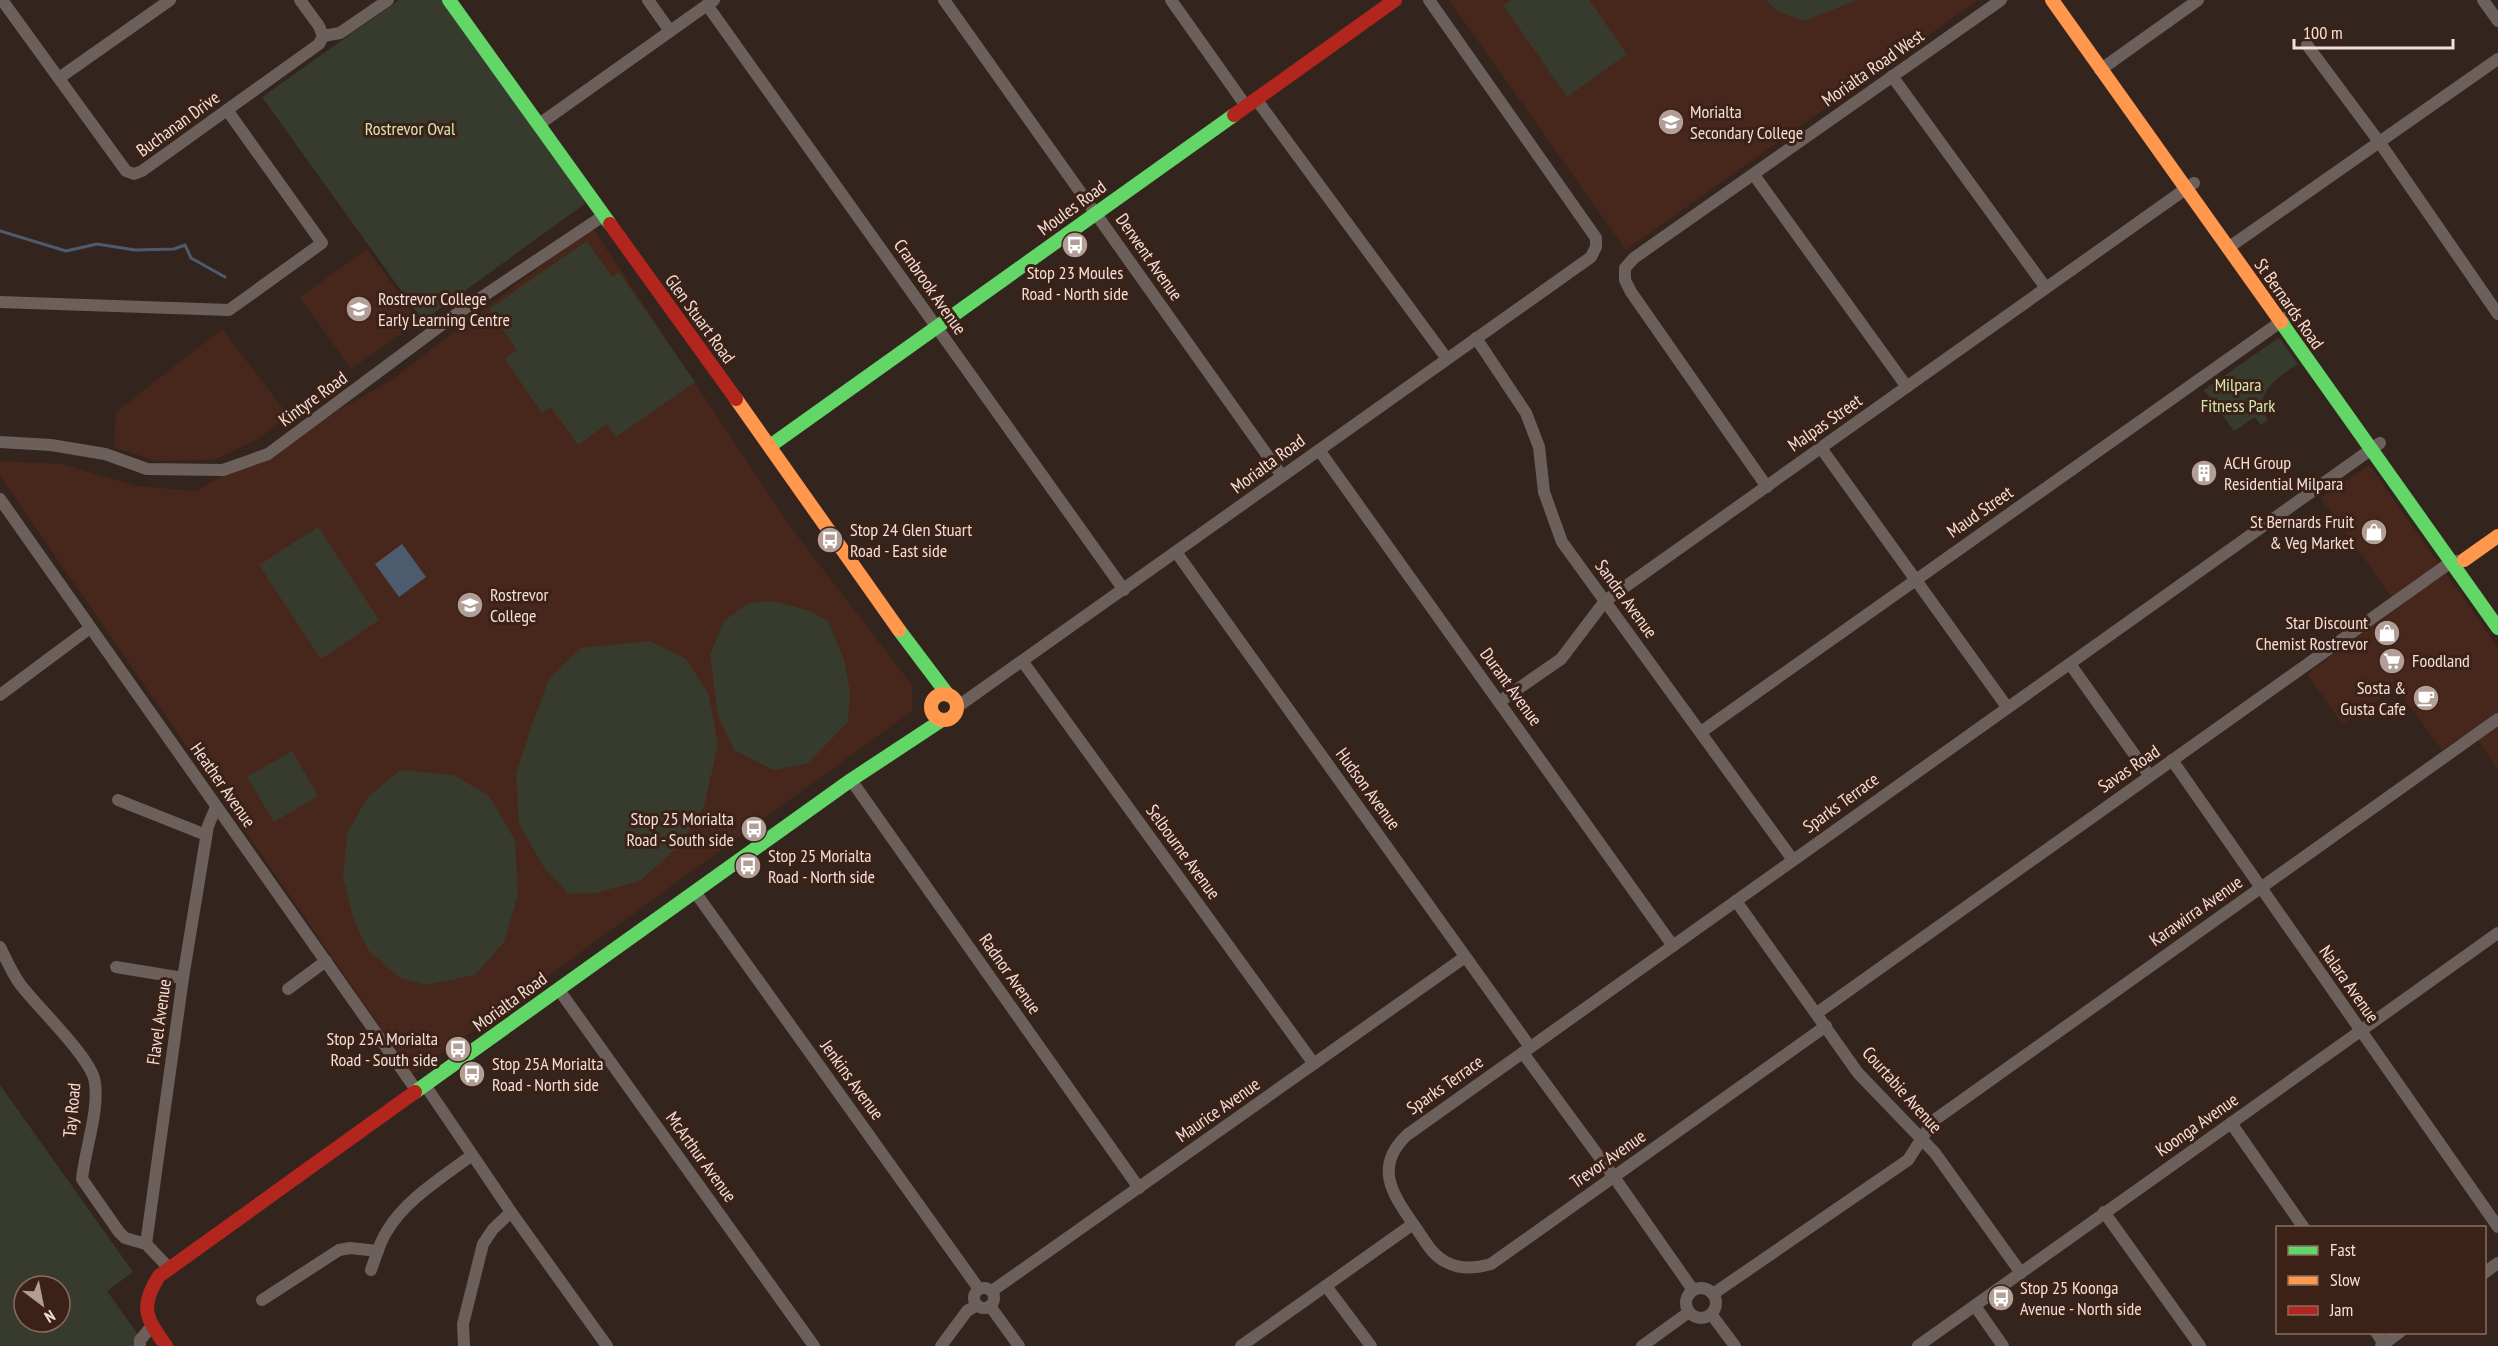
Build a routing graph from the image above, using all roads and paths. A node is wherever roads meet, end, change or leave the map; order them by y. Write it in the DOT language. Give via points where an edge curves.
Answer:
graph roads {
  1 [pos="2,0"];
  2 [pos="170,0"];
  3 [pos="300,0"];
  4 [pos="388,0"];
  5 [pos="449,0"];
  6 [pos="648,0"];
  7 [pos="944,0"];
  8 [pos="1171,0"];
  9 [pos="1429,0"];
  10 [pos="2001,0"];
  11 [pos="2052,0"];
  12 [pos="2065,0"];
  13 [pos="2198,0"];
  14 [pos="2483,0"];
  15 [pos="711,2"];
  16 [pos="1386,2"];
  17 [pos="152,5"];
  18 [pos="2498,21"];
  19 [pos="670,31"];
  20 [pos="323,36"];
  21 [pos="2307,45"];
  22 [pos="2498,59"];
  23 [pos="2105,67"];
  24 [pos="1892,76"];
  25 [pos="59,78"];
  26 [pos="1251,103"];
  27 [pos="228,110"];
  28 [pos="538,125"];
  29 [pos="2380,143"];
  30 [pos="1754,175"];
  31 [pos="2190,186"];
  32 [pos="1096,213"];
  33 [pos="603,216"];
  34 [pos="2232,245"];
  35 [pos="2046,288"];
  36 [pos="0,302"];
  37 [pos="2498,314"];
  38 [pos="2285,319"];
  39 [pos="937,327"];
  40 [pos="1476,338"];
  41 [pos="1447,359"];
  42 [pos="1907,387"];
  43 [pos="747,414"];
  44 [pos="805,421"];
  45 [pos="0,442"];
  46 [pos="770,446"];
  47 [pos="2375,446"];
  48 [pos="1821,448"];
  49 [pos="1319,450"];
  50 [pos="1282,476"];
  51 [pos="1767,487"];
  52 [pos="0,499"];
  53 [pos="4,513"];
  54 [pos="2498,536"];
  55 [pos="1176,552"];
  56 [pos="2457,561"];
  57 [pos="1915,580"];
  58 [pos="1124,590"];
  59 [pos="1605,601"];
  60 [pos="2498,609"];
  61 [pos="90,628"];
  62 [pos="2498,628"];
  63 [pos="921,661"];
  64 [pos="1023,662"];
  65 [pos="2070,664"];
  66 [pos="0,695"];
  67 [pos="948,695"];
  68 [pos="932,702"];
  69 [pos="1500,702"];
  70 [pos="957,707"];
  71 [pos="2007,707"];
  72 [pos="942,720"];
  73 [pos="2498,720"];
  74 [pos="1701,732"];
  75 [pos="904,745"];
  76 [pos="2172,760"];
  77 [pos="2149,775"];
  78 [pos="851,780"];
  79 [pos="118,800"];
  80 [pos="216,807"];
  81 [pos="206,835"];
  82 [pos="1794,860"];
  83 [pos="2260,888"];
  84 [pos="695,892"];
  85 [pos="1736,901"];
  86 [pos="2498,933"];
  87 [pos="1673,945"];
  88 [pos="0,947"];
  89 [pos="1465,957"];
  90 [pos="326,961"];
  91 [pos="116,967"];
  92 [pos="183,978"];
  93 [pos="288,988"];
  94 [pos="559,990"];
  95 [pos="1817,1013"];
  96 [pos="1826,1026"];
  97 [pos="2360,1031"];
  98 [pos="1526,1050"];
  99 [pos="1314,1064"];
  100 [pos="421,1088"];
  101 [pos="2231,1123"];
  102 [pos="1921,1138"];
  103 [pos="472,1155"];
  104 [pos="1614,1177"];
  105 [pos="1139,1188"];
  106 [pos="511,1212"];
  107 [pos="2104,1212"];
  108 [pos="1413,1224"];
  109 [pos="2303,1226"];
  110 [pos="2498,1227"];
  111 [pos="146,1244"];
  112 [pos="378,1251"];
  113 [pos="169,1268"];
  114 [pos="371,1270"];
  115 [pos="2021,1273"];
  116 [pos="1326,1286"];
  117 [pos="979,1289"];
  118 [pos="1693,1290"];
  119 [pos="992,1292"];
  120 [pos="1713,1294"];
  121 [pos="262,1300"];
  122 [pos="984,1305"];
  123 [pos="1975,1306"];
  124 [pos="1689,1312"];
  125 [pos="1712,1314"];
  126 [pos="152,1326"];
  127 [pos="2397,1334"];
  128 [pos="2382,1345"];
  129 [pos="140,1346"];
  130 [pos="166,1346"];
  131 [pos="464,1346"];
  132 [pos="607,1346"];
  133 [pos="814,1346"];
  134 [pos="941,1346"];
  135 [pos="1019,1346"];
  136 [pos="1241,1346"];
  137 [pos="1371,1346"];
  138 [pos="1642,1346"];
  139 [pos="1735,1346"];
  140 [pos="1918,1346"];
  141 [pos="2003,1346"];
  142 [pos="2200,1346"];
  1 -- 25 [label="street, Buchanan Drive"];
  2 -- 17 [label="street"];
  3 -- 20 [label="street"];
  4 -- 20 [label="street" via="340,33"];
  5 -- 28 [label="main road, Glen Stuart Road"];
  6 -- 19 [label="street"];
  7 -- 32 [label="street, Derwent Avenue"];
  8 -- 26 [label="street"];
  9 -- 40 [label="street, Morialta Road" via="1596,238 1591,256"];
  10 -- 24 [label="street, Morialta Road West"];
  11 -- 23 [label="main road, St Bernards Road"];
  12 -- 23 [label="main road, St Bernards Road"];
  13 -- 23 [label="street"];
  14 -- 18 [label="street"];
  15 -- 19 [label="street"];
  15 -- 39 [label="street, Cranbrook Avenue"];
  16 -- 26 [label="main road, Moules Road"];
  17 -- 25 [label="street"];
  19 -- 28 [label="street"];
  20 -- 27 [label="street, Buchanan Drive" via="319,44"];
  21 -- 29 [label="street"];
  22 -- 29 [label="street"];
  23 -- 31 [label="main road, St Bernards Road"];
  24 -- 30 [label="street, Morialta Road West"];
  24 -- 35 [label="street"];
  25 -- 27 [label="street, Buchanan Drive" via="126,171 134,174"];
  26 -- 32 [label="main road, Moules Road"];
  26 -- 41 [label="street"];
  27 -- 36 [label="street" via="322,243 229,310"];
  28 -- 33 [label="main road, Glen Stuart Road"];
  29 -- 34 [label="street"];
  29 -- 37 [label="street"];
  30 -- 42 [label="street"];
  30 -- 51 [label="street, Morialta Road West" via="1634,258 1624,272 1635,298"];
  31 -- 34 [label="main road, St Bernards Road"];
  31 -- 35 [label="street, Malpas Street"];
  32 -- 39 [label="main road, Moules Road"];
  32 -- 50 [label="street, Derwent Avenue"];
  33 -- 43 [label="main road, Glen Stuart Road"];
  33 -- 45 [label="street, Kintyre Road" via="456,315 268,454 223,470 147,469 105,454"];
  34 -- 38 [label="main road, St Bernards Road"];
  35 -- 42 [label="street, Malpas Street"];
  38 -- 47 [label="main road, St Bernards Road"];
  38 -- 57 [label="street, Maud Street"];
  39 -- 44 [label="main road, Moules Road"];
  39 -- 58 [label="street, Cranbrook Avenue"];
  40 -- 41 [label="street, Morialta Road"];
  40 -- 59 [label="street, Sandra Avenue" via="1526,413 1539,447 1544,492 1562,542"];
  41 -- 49 [label="street, Morialta Road"];
  42 -- 48 [label="street, Malpas Street"];
  43 -- 44 [label="main road" via="772,426"];
  43 -- 46 [label="main road, Glen Stuart Road"];
  44 -- 46 [label="main road, Moules Road"];
  46 -- 63 [label="main road, Glen Stuart Road"];
  47 -- 56 [label="main road, St Bernards Road"];
  47 -- 65 [label="street, Sparks Terrace"];
  48 -- 51 [label="street, Malpas Street"];
  48 -- 57 [label="street"];
  49 -- 50 [label="street, Morialta Road"];
  49 -- 69 [label="street, Durant Avenue"];
  50 -- 55 [label="street, Morialta Road"];
  51 -- 59 [label="street, Malpas Street"];
  52 -- 53 [label="street, Heather Avenue"];
  53 -- 61 [label="street, Heather Avenue"];
  54 -- 56 [label="main road"];
  55 -- 58 [label="street, Morialta Road"];
  55 -- 89 [label="street, Hudson Avenue"];
  56 -- 60 [label="main road, St Bernards Road"];
  56 -- 62 [label="main road, St Bernards Road"];
  56 -- 76 [label="street, Savas Road"];
  57 -- 71 [label="street"];
  57 -- 74 [label="street, Maud Street"];
  58 -- 64 [label="street, Morialta Road"];
  59 -- 69 [label="street, Malpas Street" via="1561,658"];
  59 -- 74 [label="street, Sandra Avenue"];
  61 -- 66 [label="street"];
  61 -- 80 [label="street, Heather Avenue"];
  63 -- 67 [label="main road, Glen Stuart Road"];
  63 -- 68 [label="main road, Glen Stuart Road"];
  64 -- 70 [label="street, Morialta Road"];
  64 -- 99 [label="street, Selbourne Avenue"];
  65 -- 71 [label="street, Sparks Terrace"];
  65 -- 77 [label="street"];
  67 -- 68 [label="main road" via="939,694"];
  67 -- 70 [label="main road"];
  68 -- 72 [label="main road" via="932,714"];
  68 -- 75 [label="main road, Morialta Road"];
  69 -- 87 [label="street, Durant Avenue"];
  70 -- 72 [label="main road" via="954,716"];
  71 -- 82 [label="street, Sparks Terrace"];
  72 -- 75 [label="main road, Morialta Road"];
  73 -- 83 [label="street, Karawirra Avenue"];
  74 -- 82 [label="street, Sandra Avenue"];
  75 -- 78 [label="main road, Morialta Road"];
  76 -- 77 [label="street, Savas Road"];
  76 -- 83 [label="street, Nalara Avenue"];
  77 -- 95 [label="street, Savas Road"];
  78 -- 84 [label="main road, Morialta Road"];
  78 -- 105 [label="street, Radnor Avenue"];
  79 -- 81 [label="street"];
  80 -- 81 [label="street, Flavel Avenue"];
  80 -- 90 [label="street, Heather Avenue"];
  81 -- 92 [label="street, Flavel Avenue"];
  82 -- 85 [label="street, Sparks Terrace"];
  83 -- 97 [label="street, Nalara Avenue"];
  83 -- 102 [label="street, Karawirra Avenue" via="1933,1121"];
  84 -- 94 [label="main road, Morialta Road"];
  84 -- 117 [label="street, Jenkins Avenue"];
  85 -- 87 [label="street, Sparks Terrace"];
  85 -- 95 [label="street, Courtabie Avenue"];
  86 -- 97 [label="street, Koonga Avenue"];
  87 -- 98 [label="street, Sparks Terrace"];
  88 -- 111 [label="street, Tay Road" via="19,983 58,1027 95,1082 82,1179 119,1232 125,1238"];
  89 -- 98 [label="street, Hudson Avenue"];
  89 -- 99 [label="street, Maurice Avenue"];
  90 -- 93 [label="street"];
  90 -- 100 [label="street, Heather Avenue"];
  91 -- 92 [label="street"];
  92 -- 111 [label="street, Flavel Avenue"];
  94 -- 100 [label="main road, Morialta Road"];
  94 -- 133 [label="street, McArthur Avenue"];
  95 -- 96 [label="street, Courtabie Avenue"];
  96 -- 102 [label="street, Courtabie Avenue" via="1858,1073"];
  96 -- 104 [label="street, Trevor Avenue"];
  97 -- 101 [label="street, Koonga Avenue"];
  97 -- 110 [label="street, Nalara Avenue"];
  98 -- 104 [label="street, Hudson Avenue"];
  98 -- 108 [label="street, Sparks Terrace" via="1398,1143 1392,1153 1389,1182 1394,1197"];
  99 -- 105 [label="street, Maurice Avenue"];
  100 -- 103 [label="street, Heather Avenue"];
  100 -- 113 [label="main road, Morialta Road"];
  101 -- 107 [label="street, Koonga Avenue"];
  101 -- 109 [label="street"];
  102 -- 115 [label="street, Courtabie Avenue"];
  102 -- 120 [label="street, Karawirra Avenue" via="1908,1160"];
  103 -- 106 [label="street, Heather Avenue"];
  103 -- 112 [label="street" via="396,1217"];
  104 -- 108 [label="street, Trevor Avenue" via="1491,1264 1476,1268 1455,1265 1434,1255"];
  104 -- 118 [label="street, Hudson Avenue"];
  105 -- 119 [label="street, Maurice Avenue"];
  106 -- 131 [label="street" via="483,1244 463,1324"];
  106 -- 132 [label="street, Heather Avenue"];
  107 -- 115 [label="street, Koonga Avenue"];
  107 -- 142 [label="street"];
  108 -- 116 [label="street"];
  111 -- 113 [label="street, Tay Road"];
  112 -- 114 [label="street"];
  112 -- 121 [label="street" via="339,1250"];
  113 -- 126 [label="main road, Morialta Road" via="159,1276 146,1298 146,1316"];
  115 -- 123 [label="street, Koonga Avenue"];
  116 -- 136 [label="street"];
  116 -- 137 [label="street"];
  117 -- 119 [label="street"];
  117 -- 122 [label="street" via="975,1295"];
  118 -- 120 [label="street" via="1701,1287"];
  118 -- 124 [label="street" via="1686,1298"];
  119 -- 122 [label="street" via="994,1302"];
  120 -- 125 [label="street" via="1716,1302"];
  122 -- 134 [label="street" via="967,1311"];
  122 -- 135 [label="street"];
  123 -- 140 [label="street, Koonga Avenue"];
  123 -- 141 [label="street"];
  124 -- 125 [label="street" via="1702,1318"];
  124 -- 138 [label="street"];
  125 -- 139 [label="street"];
  126 -- 129 [label="street" via="140,1340"];
  126 -- 130 [label="main road"];
  127 -- 128 [label="street"];
}
